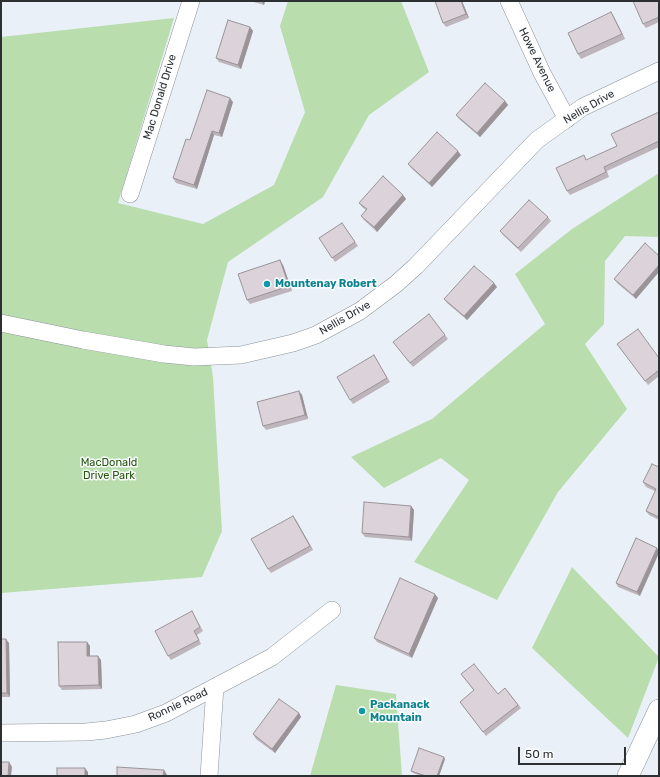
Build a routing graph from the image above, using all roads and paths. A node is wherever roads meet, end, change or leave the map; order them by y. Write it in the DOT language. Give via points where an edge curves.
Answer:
graph roads {
  1 [pos="191,1"];
  2 [pos="509,1"];
  3 [pos="659,71"];
  4 [pos="566,119"];
  5 [pos="130,194"];
  6 [pos="1,323"];
  7 [pos="332,610"];
  8 [pos="215,687"];
  9 [pos="659,710"];
  10 [pos="1,733"];
  11 [pos="209,776"];
  12 [pos="628,776"];
  1 -- 5 [label="street, Mac Donald Drive"];
  2 -- 4 [label="street, Howe Avenue"];
  3 -- 4 [label="street, Nellis Drive" via="595,101"];
  4 -- 6 [label="street, Nellis Drive" via="532,145 396,284 360,311 316,335 241,355 194,357 83,340"];
  7 -- 8 [label="street, Ronnie Road" via="272,656"];
  8 -- 10 [label="street, Ronnie Road" via="166,713 136,724 86,732"];
  8 -- 11 [label="street"];
  9 -- 12 [label="main road"];
}
